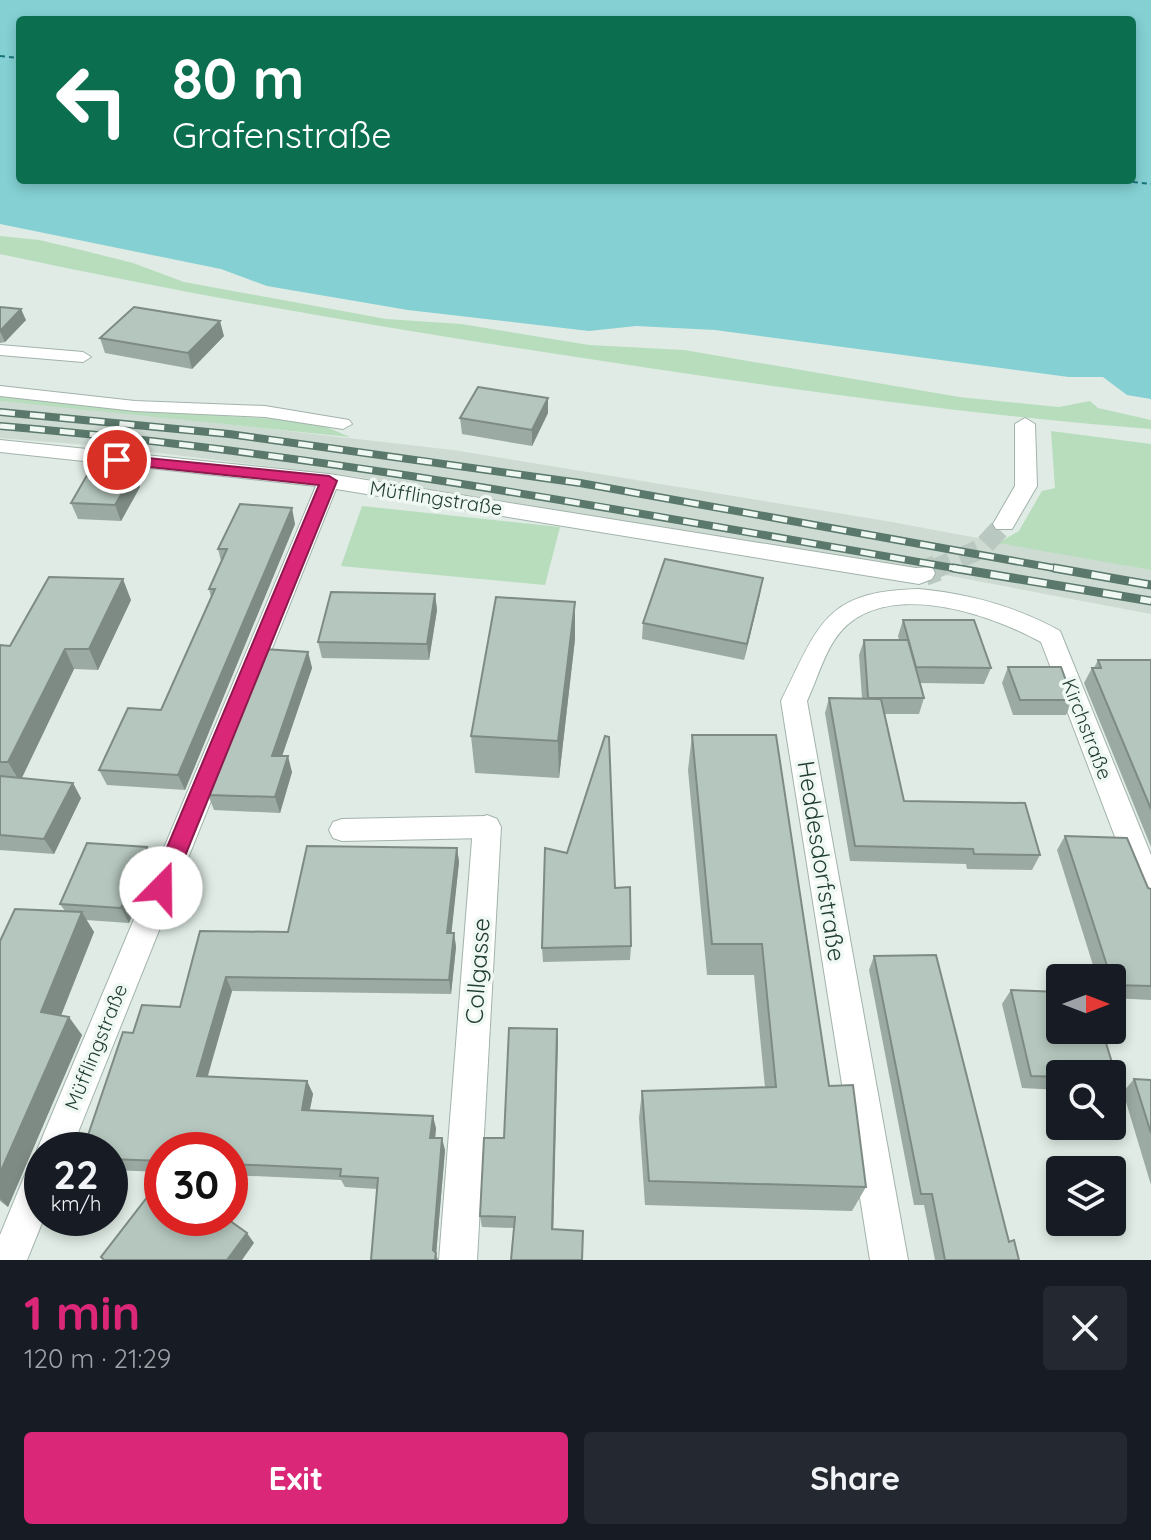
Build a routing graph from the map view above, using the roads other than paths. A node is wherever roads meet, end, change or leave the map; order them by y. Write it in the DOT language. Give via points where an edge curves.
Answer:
graph roads {
  1 [pos="0,350"];
  2 [pos="83,357"];
  3 [pos="0,391"];
  4 [pos="343,424"];
  5 [pos="1025,424"];
  6 [pos="0,446"];
  7 [pos="329,481"];
  8 [pos="1004,524"];
  9 [pos="924,573"];
  10 [pos="981,607"];
  11 [pos="487,827"];
  12 [pos="342,830"];
  13 [pos="1151,892"];
  14 [pos="61,1132"];
  15 [pos="24,1221"];
  16 [pos="8,1260"];
  17 [pos="458,1260"];
  18 [pos="889,1260"];
  1 -- 2 [label="lane"];
  3 -- 4 [label="lane" via="135,406 276,412"];
  5 -- 8 [label="street" via="1026,486"];
  6 -- 7 [label="street"];
  7 -- 9 [label="street, Müfflingstraße"];
  7 -- 14 [label="street, Müfflingstraße"];
  10 -- 13 [label="street, Kirchstraße" via="1051,637"];
  10 -- 18 [label="street, Heddesdorfstraße" via="902,596 849,611 833,625 794,701"];
  11 -- 12 [label="lane, Collgasse"];
  11 -- 17 [label="street, Collgasse"];
  15 -- 16 [label="street"];
}
